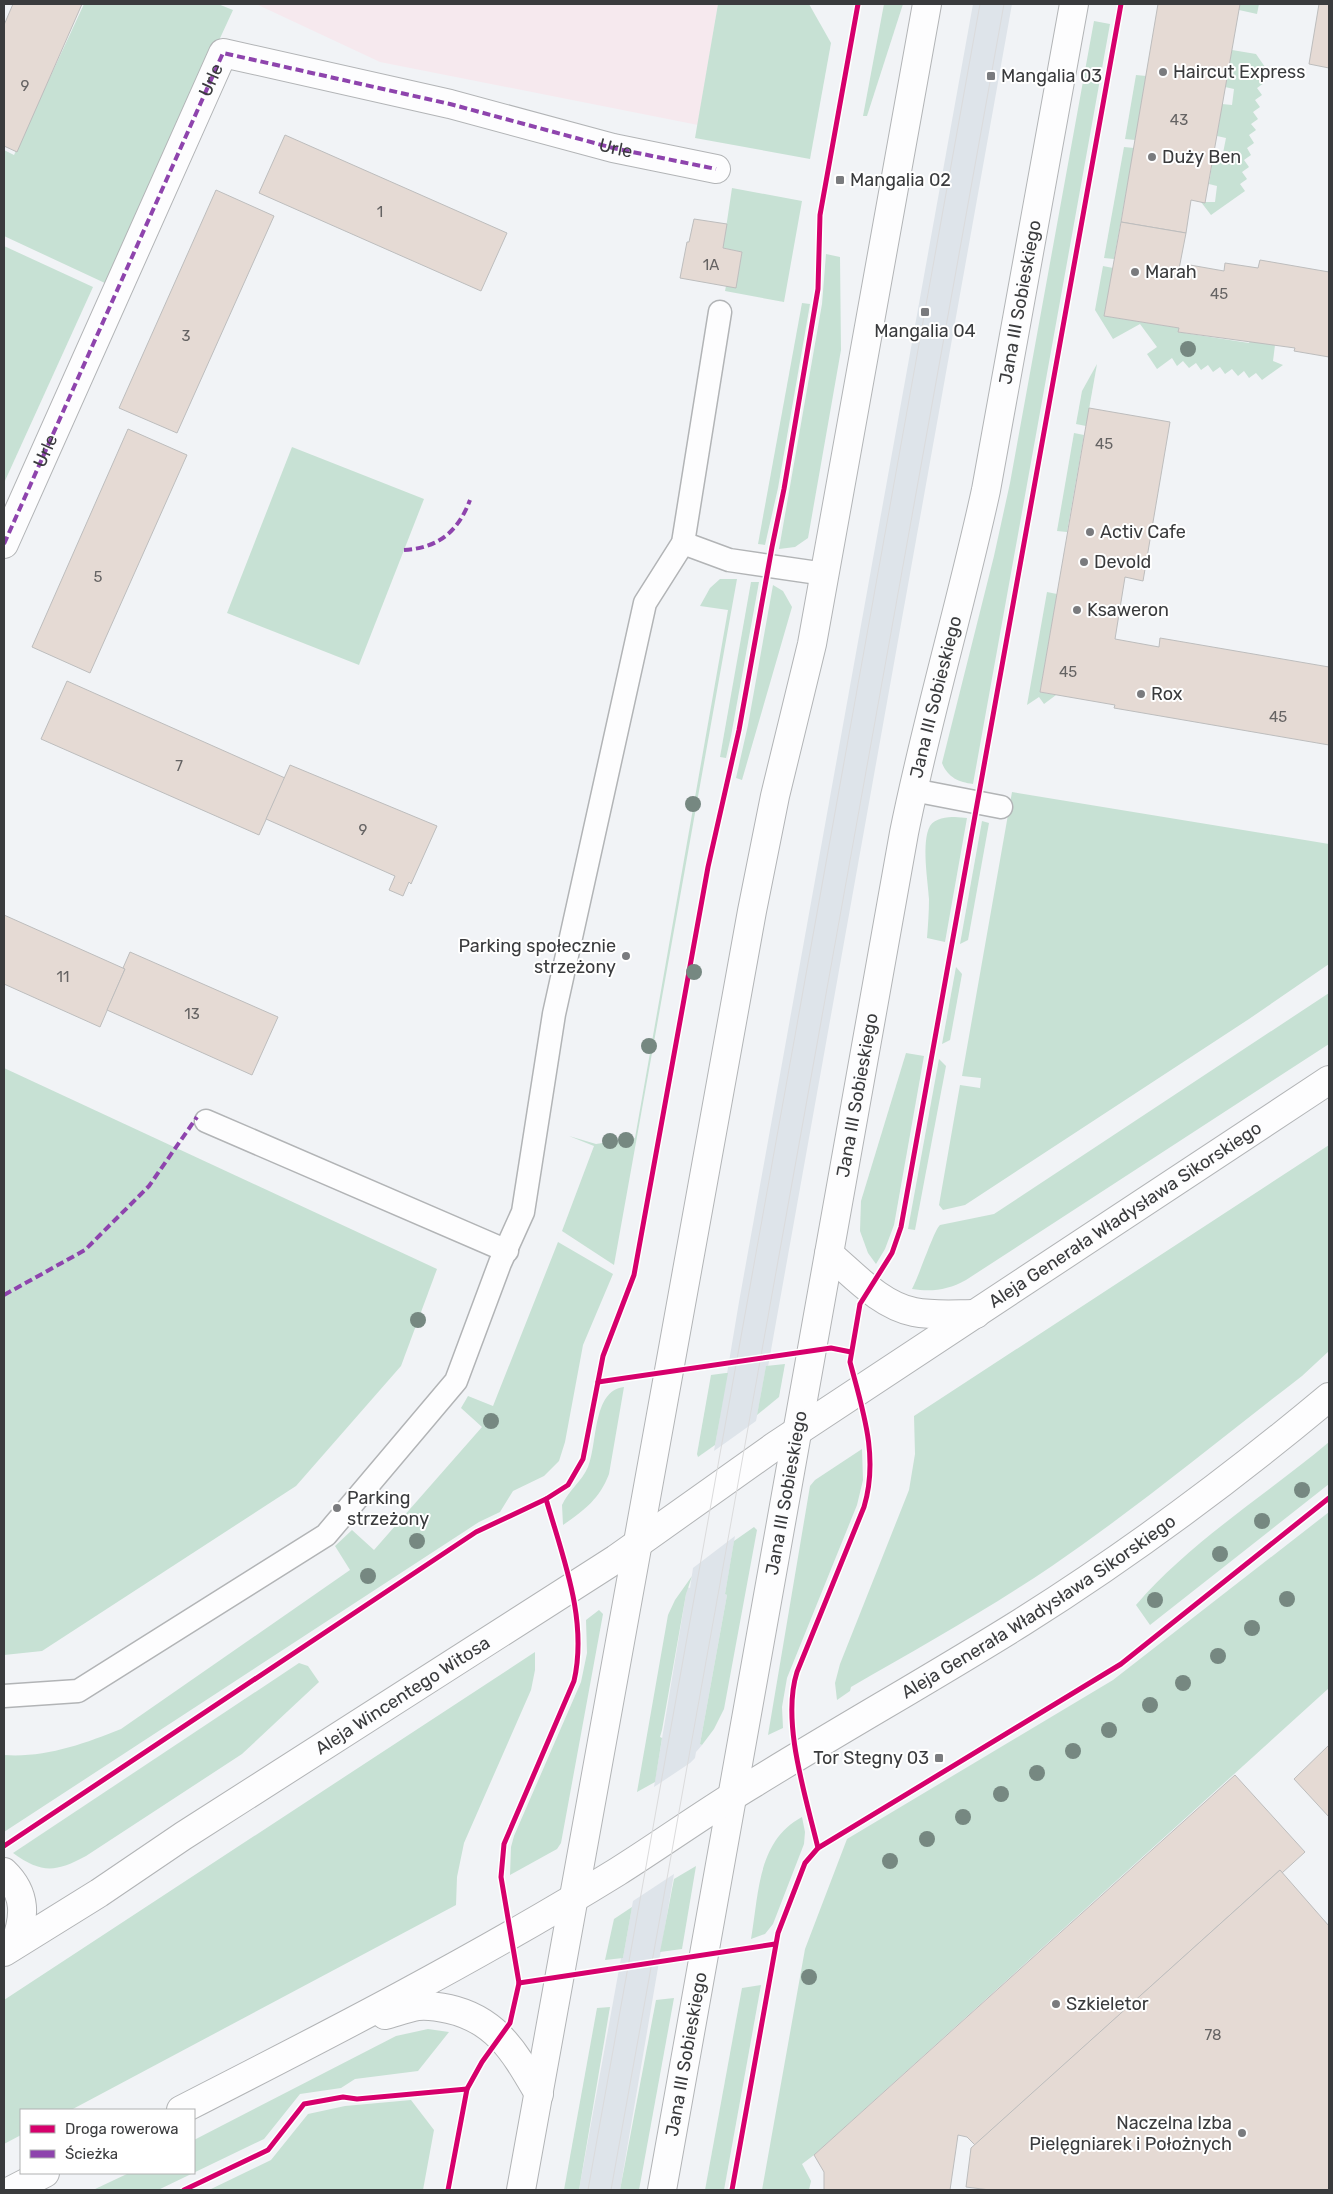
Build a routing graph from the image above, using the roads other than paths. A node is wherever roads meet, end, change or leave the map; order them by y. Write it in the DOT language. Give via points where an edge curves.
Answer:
graph roads {
  1 [pos="927,4"];
  2 [pos="1074,4"];
  3 [pos="716,169"];
  4 [pos="720,312"];
  5 [pos="683,543"];
  6 [pos="4,544"];
  7 [pos="825,574"];
  8 [pos="913,790"];
  9 [pos="1001,807"];
  10 [pos="1329,1080"];
  11 [pos="206,1121"];
  12 [pos="507,1251"];
  13 [pos="829,1254"];
  14 [pos="976,1314"];
  15 [pos="1329,1397"];
  16 [pos="797,1432"];
  17 [pos="638,1544"];
  18 [pos="4,1696"];
  19 [pos="733,1796"];
  20 [pos="4,1872"];
  21 [pos="574,1897"];
  22 [pos="9,1948"];
  23 [pos="347,2024"];
  24 [pos="539,2094"];
  25 [pos="183,2109"];
  26 [pos="42,2174"];
  27 [pos="12,2190"];
  28 [pos="521,2190"];
  29 [pos="662,2190"];
  1 -- 7 [label="main road"];
  2 -- 8 [label="main road, Jana III Sobieskiego" via="993,456"];
  3 -- 6 [label="main road, Urle" via="613,148 450,104 224,53"];
  4 -- 5 [label="lane"];
  5 -- 7 [label="lane" via="730,560"];
  5 -- 12 [label="lane" via="645,603 554,1014 523,1212"];
  7 -- 17 [label="main road" via="760,868"];
  8 -- 9 [label="lane"];
  8 -- 13 [label="main road, Jana III Sobieskiego"];
  10 -- 14 [label="main road, Aleja Generała Władysława Sikorskiego"];
  11 -- 12 [label="lane"];
  12 -- 18 [label="lane" via="456,1381 326,1535 78,1691"];
  13 -- 14 [label="main road" via="880,1296 903,1309 921,1313"];
  13 -- 16 [label="main road, Jana III Sobieskiego"];
  14 -- 16 [label="main road, Aleja Generała Władysława Sikorskiego"];
  15 -- 19 [label="main road, Aleja Generała Władysława Sikorskiego" via="1216,1487 1065,1594"];
  16 -- 17 [label="main road, Aleja Wincentego Witosa"];
  16 -- 19 [label="main road, Jana III Sobieskiego"];
  17 -- 21 [label="main road"];
  17 -- 22 [label="main road, Aleja Wincentego Witosa"];
  19 -- 21 [label="main road"];
  19 -- 29 [label="main road, Jana III Sobieskiego"];
  20 -- 22 [label="main road" via="14,1882 22,1903 23,1923"];
  21 -- 23 [label="main road"];
  21 -- 24 [label="main road"];
  23 -- 24 [label="main road" via="419,2006 470,2015 508,2045"];
  23 -- 25 [label="main road"];
  24 -- 28 [label="main road"];
  26 -- 27 [label="main road"];
}
